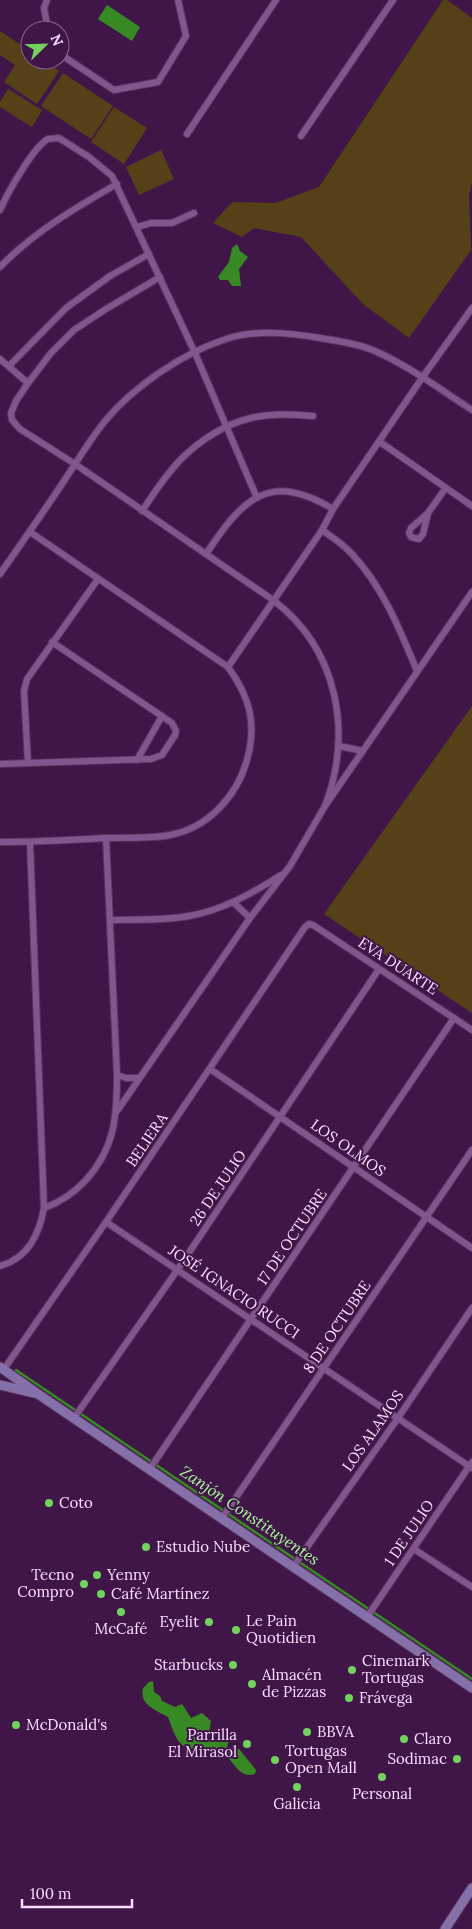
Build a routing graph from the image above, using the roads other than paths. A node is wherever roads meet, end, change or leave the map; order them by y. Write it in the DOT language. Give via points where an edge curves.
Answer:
graph roads {
  1 [pos="47,0"];
  2 [pos="178,0"];
  3 [pos="276,0"];
  4 [pos="392,0"];
  5 [pos="46,20"];
  6 [pos="70,61"];
  7 [pos="187,134"];
  8 [pos="301,136"];
  9 [pos="117,184"];
  10 [pos="0,210"];
  11 [pos="194,213"];
  12 [pos="136,227"];
  13 [pos="149,254"];
  14 [pos="0,267"];
  15 [pos="160,277"];
  16 [pos="472,308"];
  17 [pos="195,353"];
  18 [pos="0,359"];
  19 [pos="9,366"];
  20 [pos="422,378"];
  21 [pos="28,383"];
  22 [pos="472,410"];
  23 [pos="313,416"];
  24 [pos="226,427"];
  25 [pos="380,442"];
  26 [pos="75,464"];
  27 [pos="446,489"];
  28 [pos="257,498"];
  29 [pos="472,506"];
  30 [pos="333,509"];
  31 [pos="142,511"];
  32 [pos="428,513"];
  33 [pos="322,530"];
  34 [pos="30,532"];
  35 [pos="206,554"];
  36 [pos="0,574"];
  37 [pos="98,579"];
  38 [pos="472,592"];
  39 [pos="273,600"];
  40 [pos="52,642"];
  41 [pos="228,668"];
  42 [pos="417,671"];
  43 [pos="162,716"];
  44 [pos="339,746"];
  45 [pos="363,751"];
  46 [pos="137,760"];
  47 [pos="0,764"];
  48 [pos="28,764"];
  49 [pos="325,806"];
  50 [pos="106,838"];
  51 [pos="0,842"];
  52 [pos="30,842"];
  53 [pos="285,873"];
  54 [pos="233,902"];
  55 [pos="250,918"];
  56 [pos="111,920"];
  57 [pos="310,924"];
  58 [pos="379,969"];
  59 [pos="454,1018"];
  60 [pos="472,1030"];
  61 [pos="210,1069"];
  62 [pos="117,1075"];
  63 [pos="139,1078"];
  64 [pos="117,1111"];
  65 [pos="281,1117"];
  66 [pos="472,1150"];
  67 [pos="354,1168"];
  68 [pos="44,1208"];
  69 [pos="426,1218"];
  70 [pos="106,1222"];
  71 [pos="472,1248"];
  72 [pos="0,1266"];
  73 [pos="178,1269"];
  74 [pos="472,1308"];
  75 [pos="252,1319"];
  76 [pos="324,1368"];
  77 [pos="1,1371"];
  78 [pos="0,1386"];
  79 [pos="38,1394"];
  80 [pos="76,1417"];
  81 [pos="398,1418"];
  82 [pos="471,1465"];
  83 [pos="150,1468"];
  84 [pos="223,1517"];
  85 [pos="414,1549"];
  86 [pos="294,1565"];
  87 [pos="472,1588"];
  88 [pos="368,1615"];
  89 [pos="470,1684"];
  90 [pos="472,1888"];
  91 [pos="445,1929"];
  1 -- 5 [label="street" via="44,8"];
  2 -- 6 [label="street" via="186,36 158,82 114,90"];
  3 -- 7 [label="street"];
  4 -- 8 [label="street"];
  9 -- 10 [label="street" via="90,157 59,138 48,139 10,189"];
  9 -- 12 [label="street"];
  9 -- 14 [label="street" via="45,228"];
  11 -- 12 [label="street" via="172,222"];
  12 -- 13 [label="street"];
  13 -- 15 [label="street"];
  13 -- 19 [label="street" via="110,276 66,308"];
  15 -- 17 [label="street"];
  15 -- 21 [label="street" via="74,330"];
  16 -- 20 [label="street"];
  17 -- 20 [label="street" via="227,339 294,334 349,342 384,356"];
  17 -- 24 [label="street"];
  17 -- 26 [label="street" via="132,393 106,421"];
  18 -- 19 [label="street"];
  19 -- 21 [label="street"];
  20 -- 22 [label="street"];
  20 -- 25 [label="street"];
  21 -- 26 [label="street" via="11,413 14,424"];
  23 -- 24 [label="street" via="258,416"];
  24 -- 28 [label="street"];
  24 -- 31 [label="street" via="180,460"];
  25 -- 27 [label="street"];
  25 -- 30 [label="street"];
  26 -- 31 [label="street"];
  26 -- 34 [label="street"];
  27 -- 29 [label="street"];
  27 -- 32 [label="street"];
  28 -- 30 [label="street" via="268,493 289,492 322,502"];
  28 -- 35 [label="street" via="246,503 231,519"];
  30 -- 33 [label="street"];
  31 -- 35 [label="street"];
  33 -- 39 [label="street"];
  33 -- 42 [label="street" via="353,554 380,592"];
  34 -- 36 [label="street"];
  34 -- 37 [label="street"];
  35 -- 39 [label="street"];
  37 -- 40 [label="street"];
  37 -- 41 [label="street"];
  38 -- 42 [label="street"];
  39 -- 41 [label="street"];
  39 -- 44 [label="street" via="300,624 324,663 335,694"];
  40 -- 43 [label="street"];
  40 -- 48 [label="street" via="24,686"];
  41 -- 50 [label="street" via="245,695 253,732 246,764 226,802 216,813 181,833"];
  42 -- 45 [label="street"];
  43 -- 46 [label="street"];
  43 -- 46 [label="street" via="175,728 173,739 162,755"];
  44 -- 45 [label="street"];
  44 -- 49 [label="street" via="334,779"];
  45 -- 49 [label="street"];
  46 -- 48 [label="street"];
  47 -- 48 [label="street"];
  49 -- 53 [label="street"];
  50 -- 52 [label="street"];
  50 -- 56 [label="street"];
  51 -- 52 [label="street"];
  52 -- 68 [label="street"];
  53 -- 54 [label="street"];
  53 -- 55 [label="street"];
  54 -- 55 [label="street"];
  54 -- 56 [label="street" via="189,916"];
  55 -- 63 [label="street"];
  56 -- 62 [label="street"];
  57 -- 58 [label="street, EVA DUARTE"];
  57 -- 61 [label="street, BELIERA"];
  58 -- 59 [label="street, EVA DUARTE"];
  58 -- 65 [label="street, 26 DE JULIO"];
  59 -- 60 [label="street, EVA DUARTE"];
  59 -- 67 [label="street, 17 DE OCTUBRE"];
  61 -- 65 [label="street, LOS OLMOS"];
  61 -- 70 [label="street, BELIERA"];
  62 -- 63 [label="street"];
  62 -- 64 [label="street"];
  63 -- 64 [label="street"];
  64 -- 68 [label="street" via="108,1146 94,1171 66,1198"];
  65 -- 67 [label="street, LOS OLMOS"];
  65 -- 73 [label="street, 26 DE JULIO"];
  66 -- 69 [label="street, 8 DE OCTUBRE"];
  67 -- 69 [label="street, LOS OLMOS"];
  67 -- 75 [label="street, 17 DE OCTUBRE"];
  68 -- 72 [label="street" via="36,1236 26,1251"];
  69 -- 71 [label="street, LOS OLMOS"];
  69 -- 76 [label="street, 8 DE OCTUBRE"];
  70 -- 73 [label="street, JOSÉ IGNACIO RUCCI"];
  70 -- 77 [label="street, BELIERA"];
  73 -- 75 [label="street, JOSÉ IGNACIO RUCCI"];
  73 -- 80 [label="street, 26 DE JULIO"];
  74 -- 81 [label="street, LOS ALAMOS"];
  75 -- 76 [label="street, JOSÉ IGNACIO RUCCI"];
  75 -- 83 [label="street, 17 DE OCTUBRE"];
  76 -- 81 [label="street, JOSÉ IGNACIO RUCCI"];
  76 -- 84 [label="street, 8 DE OCTUBRE"];
  77 -- 79 [label="street"];
  78 -- 79 [label="street"];
  79 -- 80 [label="street"];
  80 -- 83 [label="street"];
  81 -- 82 [label="street, JOSÉ IGNACIO RUCCI"];
  81 -- 86 [label="street, LOS ALAMOS"];
  82 -- 85 [label="street, 1 DE JULIO"];
  83 -- 84 [label="street"];
  84 -- 86 [label="street"];
  85 -- 87 [label="street"];
  85 -- 88 [label="street, 1 DE JULIO"];
  86 -- 88 [label="street"];
  88 -- 89 [label="street"];
  90 -- 91 [label="street"];
}
